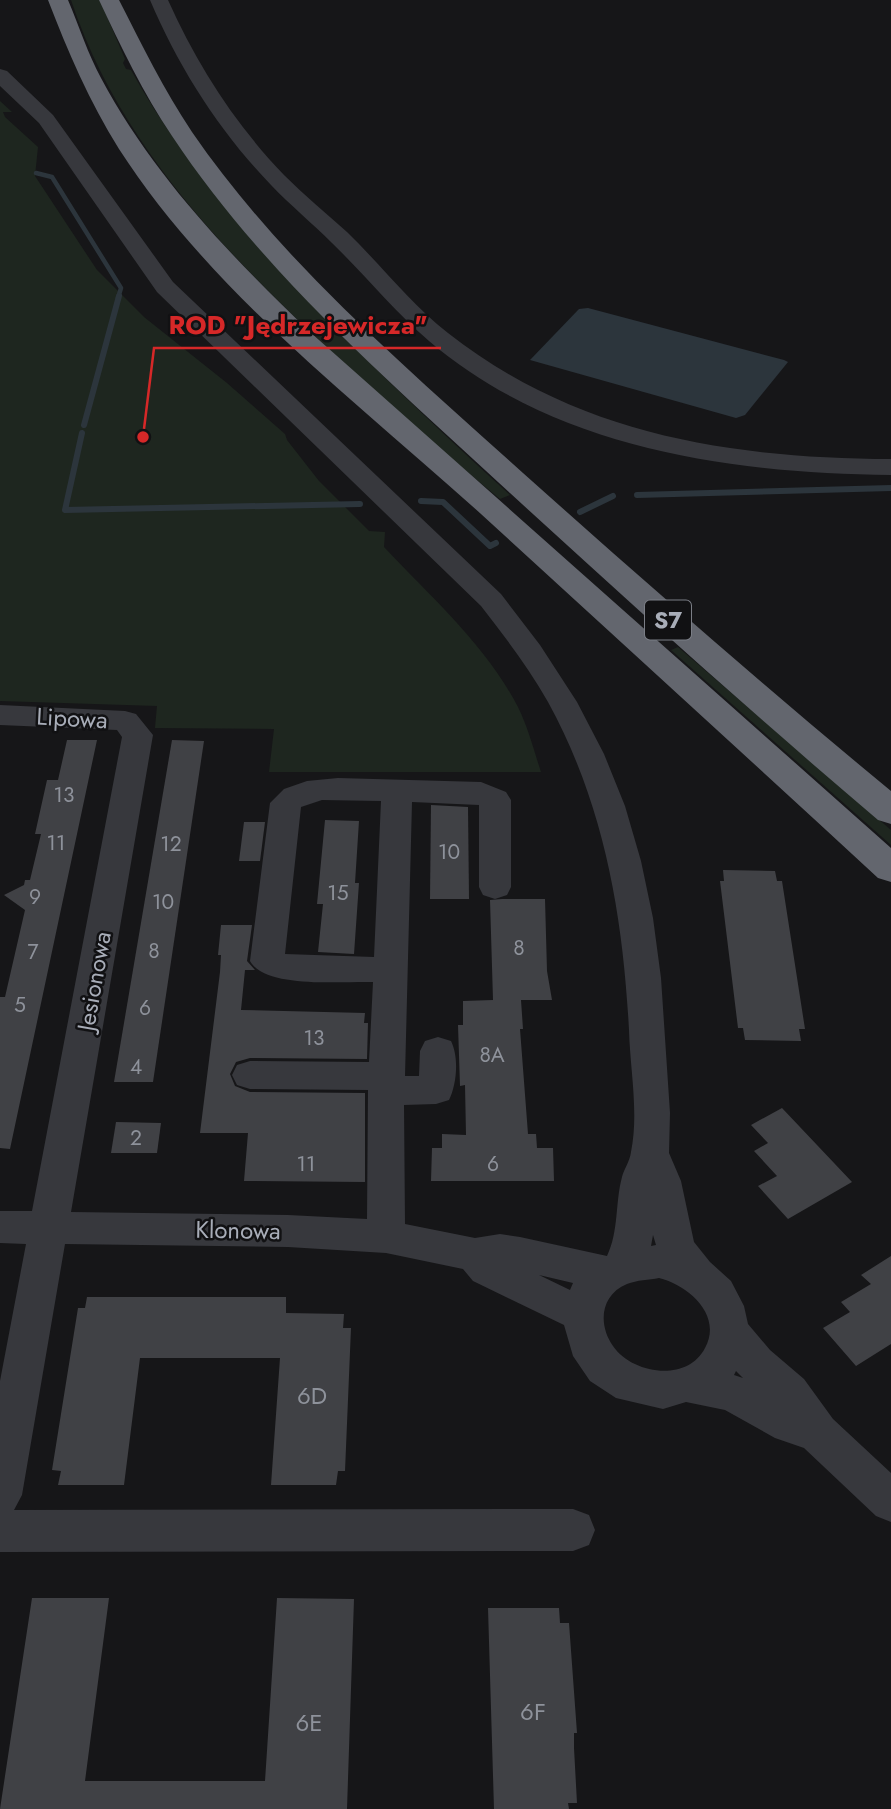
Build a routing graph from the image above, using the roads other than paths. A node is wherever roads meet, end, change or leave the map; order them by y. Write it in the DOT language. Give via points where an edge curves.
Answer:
graph roads {
  1 [pos="58,0"];
  2 [pos="109,0"];
  3 [pos="159,0"];
  4 [pos="0,75"];
  5 [pos="891,467"];
  6 [pos="0,715"];
  7 [pos="138,735"];
  8 [pos="397,791"];
  9 [pos="891,811"];
  10 [pos="891,869"];
  11 [pos="495,887"];
  12 [pos="391,970"];
  13 [pos="438,1051"];
  14 [pos="250,1075"];
  15 [pos="387,1083"];
  16 [pos="650,1153"];
  17 [pos="0,1227"];
  18 [pos="50,1227"];
  19 [pos="386,1237"];
  20 [pos="475,1255"];
  21 [pos="614,1270"];
  22 [pos="695,1273"];
  23 [pos="582,1315"];
  24 [pos="730,1332"];
  25 [pos="690,1385"];
  26 [pos="818,1433"];
  27 [pos="0,1495"];
  28 [pos="891,1502"];
  29 [pos="573,1530"];
  30 [pos="0,1531"];
  1 -- 10 [label="highway, S7" via="95,89 147,172 252,292"];
  2 -- 9 [label="highway, S7" via="144,72 194,153 304,283 352,332 759,702"];
  3 -- 5 [label="street" via="210,93 271,173 438,337 474,363 551,407 662,444 790,465"];
  4 -- 16 [label="street" via="46,119 165,287 492,600 553,684 603,782 629,873 644,977"];
  6 -- 7 [label="street, Lipowa" via="125,721"];
  7 -- 18 [label="street, Jesionowa"];
  8 -- 11 [label="street" via="481,793 495,800"];
  8 -- 12 [label="street"];
  8 -- 12 [label="street" via="310,790 293,795 286,803 267,961 280,967"];
  12 -- 15 [label="street"];
  13 -- 15 [label="street" via="436,1090"];
  14 -- 15 [label="street"];
  15 -- 19 [label="street"];
  16 -- 21 [label="street" via="641,1179 629,1254"];
  16 -- 22 [label="street" via="662,1181 674,1242"];
  17 -- 18 [label="street, Klonowa"];
  18 -- 19 [label="street, Klonowa"];
  18 -- 27 [label="street, Jesionowa"];
  19 -- 20 [label="street, Klonowa"];
  20 -- 21 [label="street, Klonowa" via="500,1251"];
  20 -- 23 [label="street, Klonowa" via="487,1269"];
  21 -- 22 [label="street" via="659,1261"];
  21 -- 23 [label="street" via="594,1285"];
  22 -- 24 [label="street" via="720,1299"];
  23 -- 25 [label="street" via="589,1349 614,1376 651,1390"];
  24 -- 25 [label="street" via="719,1363"];
  24 -- 26 [label="street" via="755,1363 789,1392"];
  25 -- 26 [label="street" via="732,1393 790,1424"];
  26 -- 28 [label="street"];
  29 -- 30 [label="street"];
}
